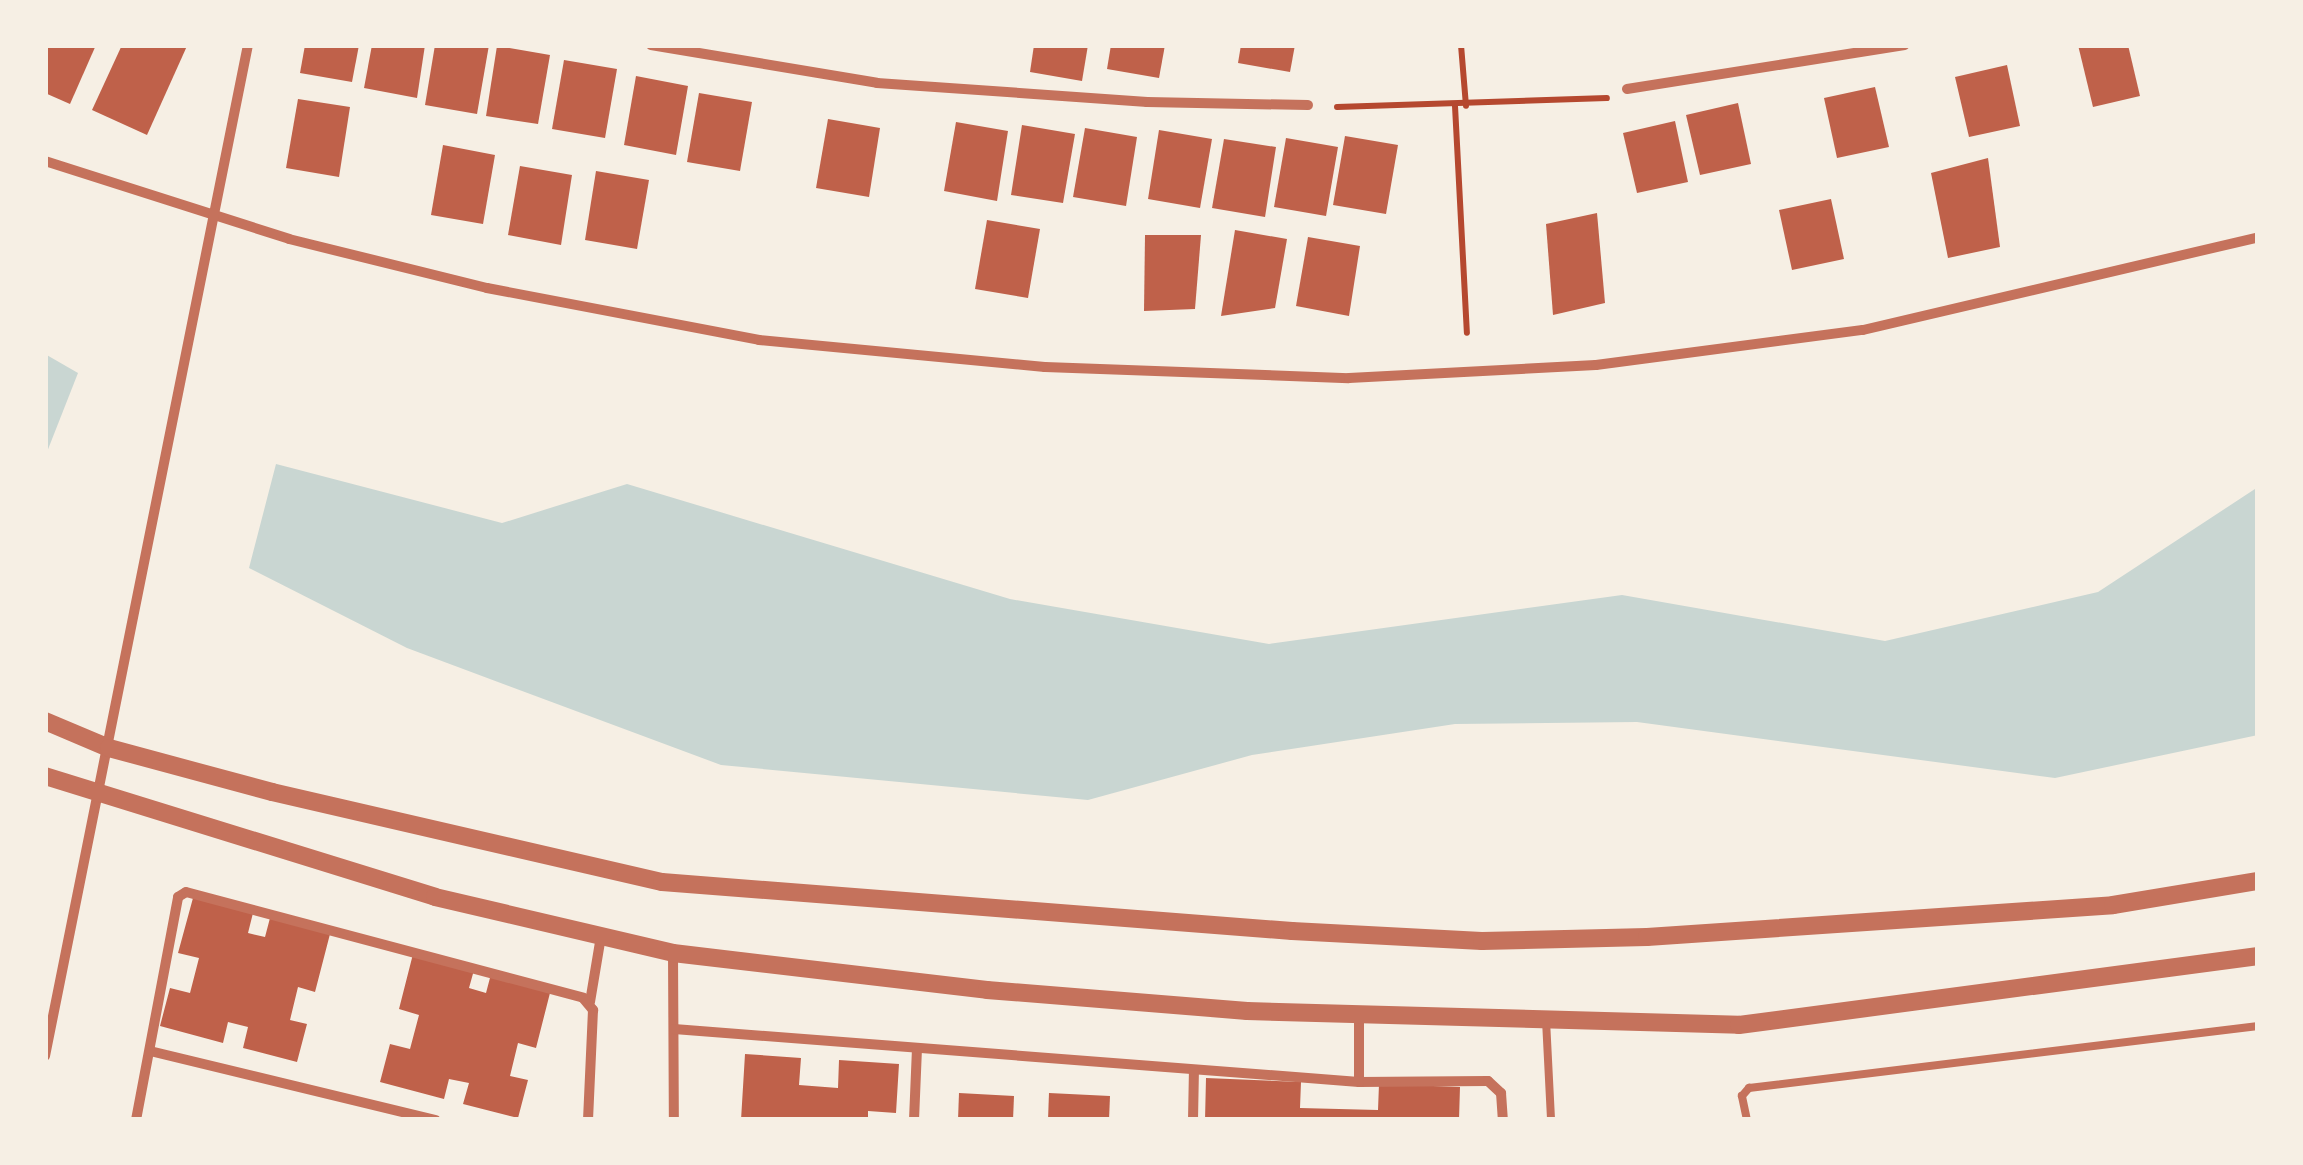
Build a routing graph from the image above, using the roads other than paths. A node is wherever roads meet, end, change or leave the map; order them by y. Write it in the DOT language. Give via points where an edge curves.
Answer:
graph roads {
  1 [pos="248,45"];
  2 [pos="650,45"];
  3 [pos="1905,45"];
  4 [pos="1626,89"];
  5 [pos="1308,105"];
  6 [pos="45,161"];
  7 [pos="216,220"];
  8 [pos="2258,237"];
  9 [pos="45,722"];
  10 [pos="108,748"];
  11 [pos="45,776"];
  12 [pos="97,796"];
  13 [pos="2258,882"];
  14 [pos="602,936"];
  15 [pos="674,952"];
  16 [pos="2258,956"];
  17 [pos="590,1002"];
  18 [pos="1359,1014"];
  19 [pos="1546,1018"];
  20 [pos="2258,1026"];
  21 [pos="674,1029"];
  22 [pos="917,1048"];
  23 [pos="150,1052"];
  24 [pos="45,1056"];
  25 [pos="1194,1070"];
  26 [pos="1359,1082"];
  27 [pos="136,1120"];
  28 [pos="436,1120"];
  29 [pos="588,1120"];
  30 [pos="674,1120"];
  31 [pos="914,1120"];
  32 [pos="1193,1120"];
  33 [pos="1503,1120"];
  34 [pos="1551,1120"];
  35 [pos="1747,1120"];
  1 -- 7 [label="street"];
  2 -- 5 [label="street" via="876,84"];
  3 -- 4 [label="street"];
  6 -- 7 [label="street"];
  7 -- 8 [label="street" via="487,288 759,340 1045,367 1350,378 1596,365 1863,330"];
  7 -- 10 [label="street"];
  9 -- 10 [label="street"];
  10 -- 12 [label="street"];
  10 -- 13 [label="street" via="449,836 662,882 1292,930 1482,941 1647,937 2113,905"];
  11 -- 12 [label="street"];
  12 -- 14 [label="street" via="435,897"];
  12 -- 24 [label="street"];
  14 -- 15 [label="street"];
  14 -- 17 [label="street"];
  15 -- 18 [label="street" via="987,990"];
  15 -- 21 [label="street"];
  16 -- 19 [label="street" via="1739,1025"];
  17 -- 23 [label="street" via="181,892"];
  17 -- 29 [label="street"];
  18 -- 19 [label="street"];
  18 -- 26 [label="street"];
  19 -- 34 [label="lane"];
  20 -- 35 [label="lane" via="1749,1088 1742,1096"];
  21 -- 22 [label="street"];
  21 -- 30 [label="street"];
  22 -- 25 [label="street"];
  22 -- 31 [label="street"];
  23 -- 27 [label="street"];
  23 -- 28 [label="street"];
  25 -- 26 [label="street"];
  25 -- 32 [label="street"];
  26 -- 33 [label="street" via="1488,1080 1502,1093"];
}
